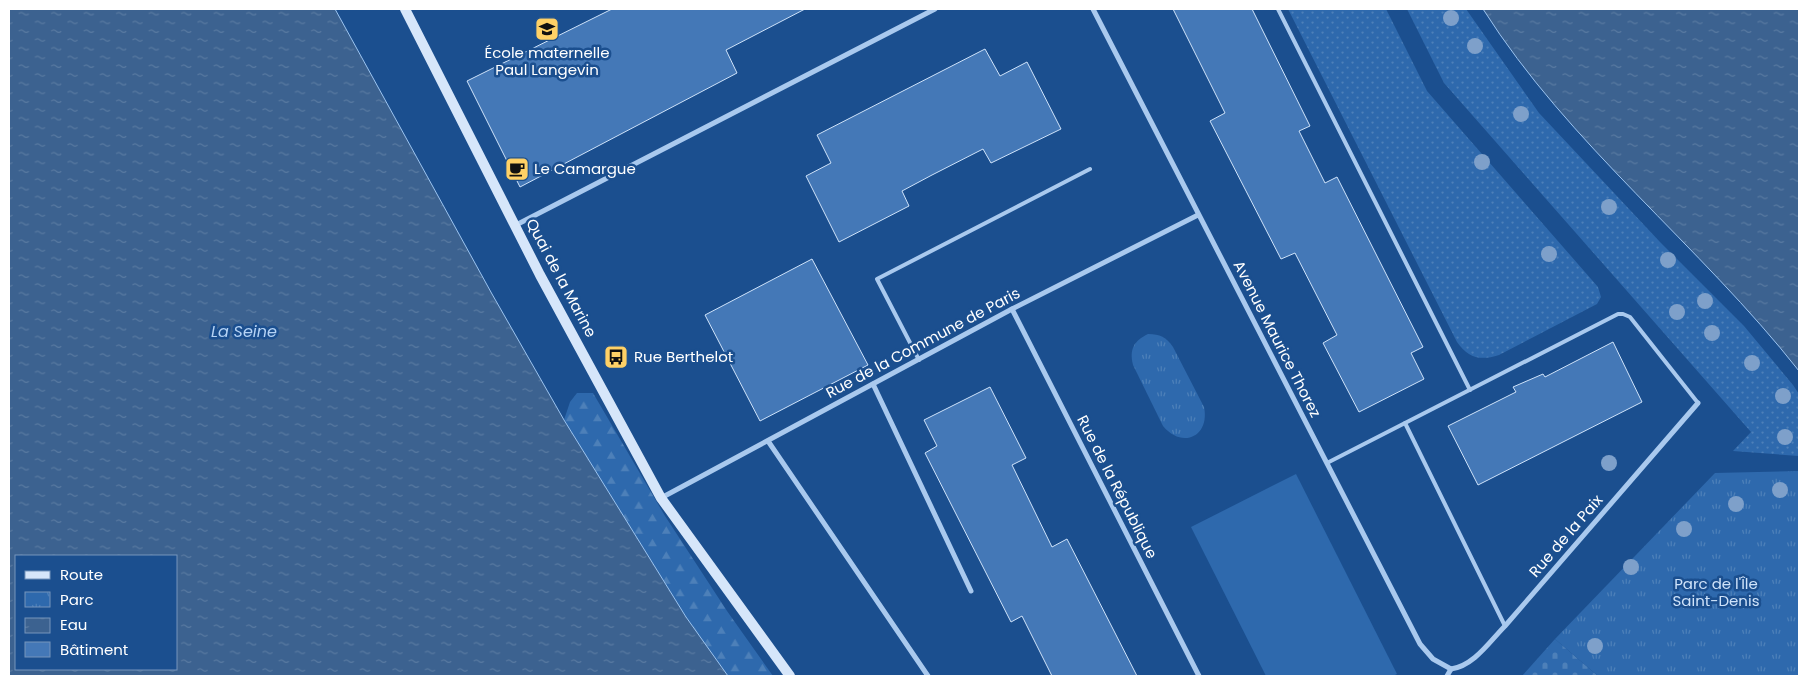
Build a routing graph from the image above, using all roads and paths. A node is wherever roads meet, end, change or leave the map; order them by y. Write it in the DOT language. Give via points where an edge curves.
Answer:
graph roads {
  1 [pos="405,9"];
  2 [pos="935,9"];
  3 [pos="1094,9"];
  4 [pos="1278,9"];
  5 [pos="1090,169"];
  6 [pos="1198,215"];
  7 [pos="516,225"];
  8 [pos="1012,309"];
  9 [pos="919,360"];
  10 [pos="873,384"];
  11 [pos="1470,390"];
  12 [pos="1698,402"];
  13 [pos="1405,424"];
  14 [pos="768,441"];
  15 [pos="1327,463"];
  16 [pos="661,498"];
  17 [pos="971,591"];
  18 [pos="1505,626"];
  19 [pos="1451,669"];
  20 [pos="790,676"];
  21 [pos="928,676"];
  22 [pos="1199,676"];
  23 [pos="1447,676"];
  1 -- 7 [label="street, Quai de la Marine"];
  2 -- 7 [label="street"];
  3 -- 6 [label="street, Avenue Maurice Thorez"];
  4 -- 11 [label="lane"];
  5 -- 9 [label="lane" via="877,279"];
  6 -- 8 [label="street, Rue de la Commune de Paris"];
  6 -- 15 [label="street, Avenue Maurice Thorez"];
  7 -- 16 [label="street, Quai de la Marine"];
  8 -- 9 [label="street, Rue de la Commune de Paris"];
  8 -- 22 [label="street, Rue de la République"];
  9 -- 10 [label="street, Rue de la Commune de Paris"];
  10 -- 14 [label="street, Rue de la Commune de Paris"];
  10 -- 17 [label="street"];
  11 -- 12 [label="lane" via="1623,314 1630,317"];
  11 -- 13 [label="lane"];
  12 -- 18 [label="street, Rue de la Paix"];
  13 -- 15 [label="lane"];
  13 -- 18 [label="lane"];
  14 -- 16 [label="street, Rue de la Commune de Paris"];
  14 -- 21 [label="street"];
  15 -- 19 [label="street, Avenue Maurice Thorez" via="1420,644 1433,659"];
  16 -- 20 [label="street, Quai de la Marine"];
  18 -- 19 [label="street, Rue de la Paix" via="1472,660"];
  19 -- 23 [label="street"];
}
